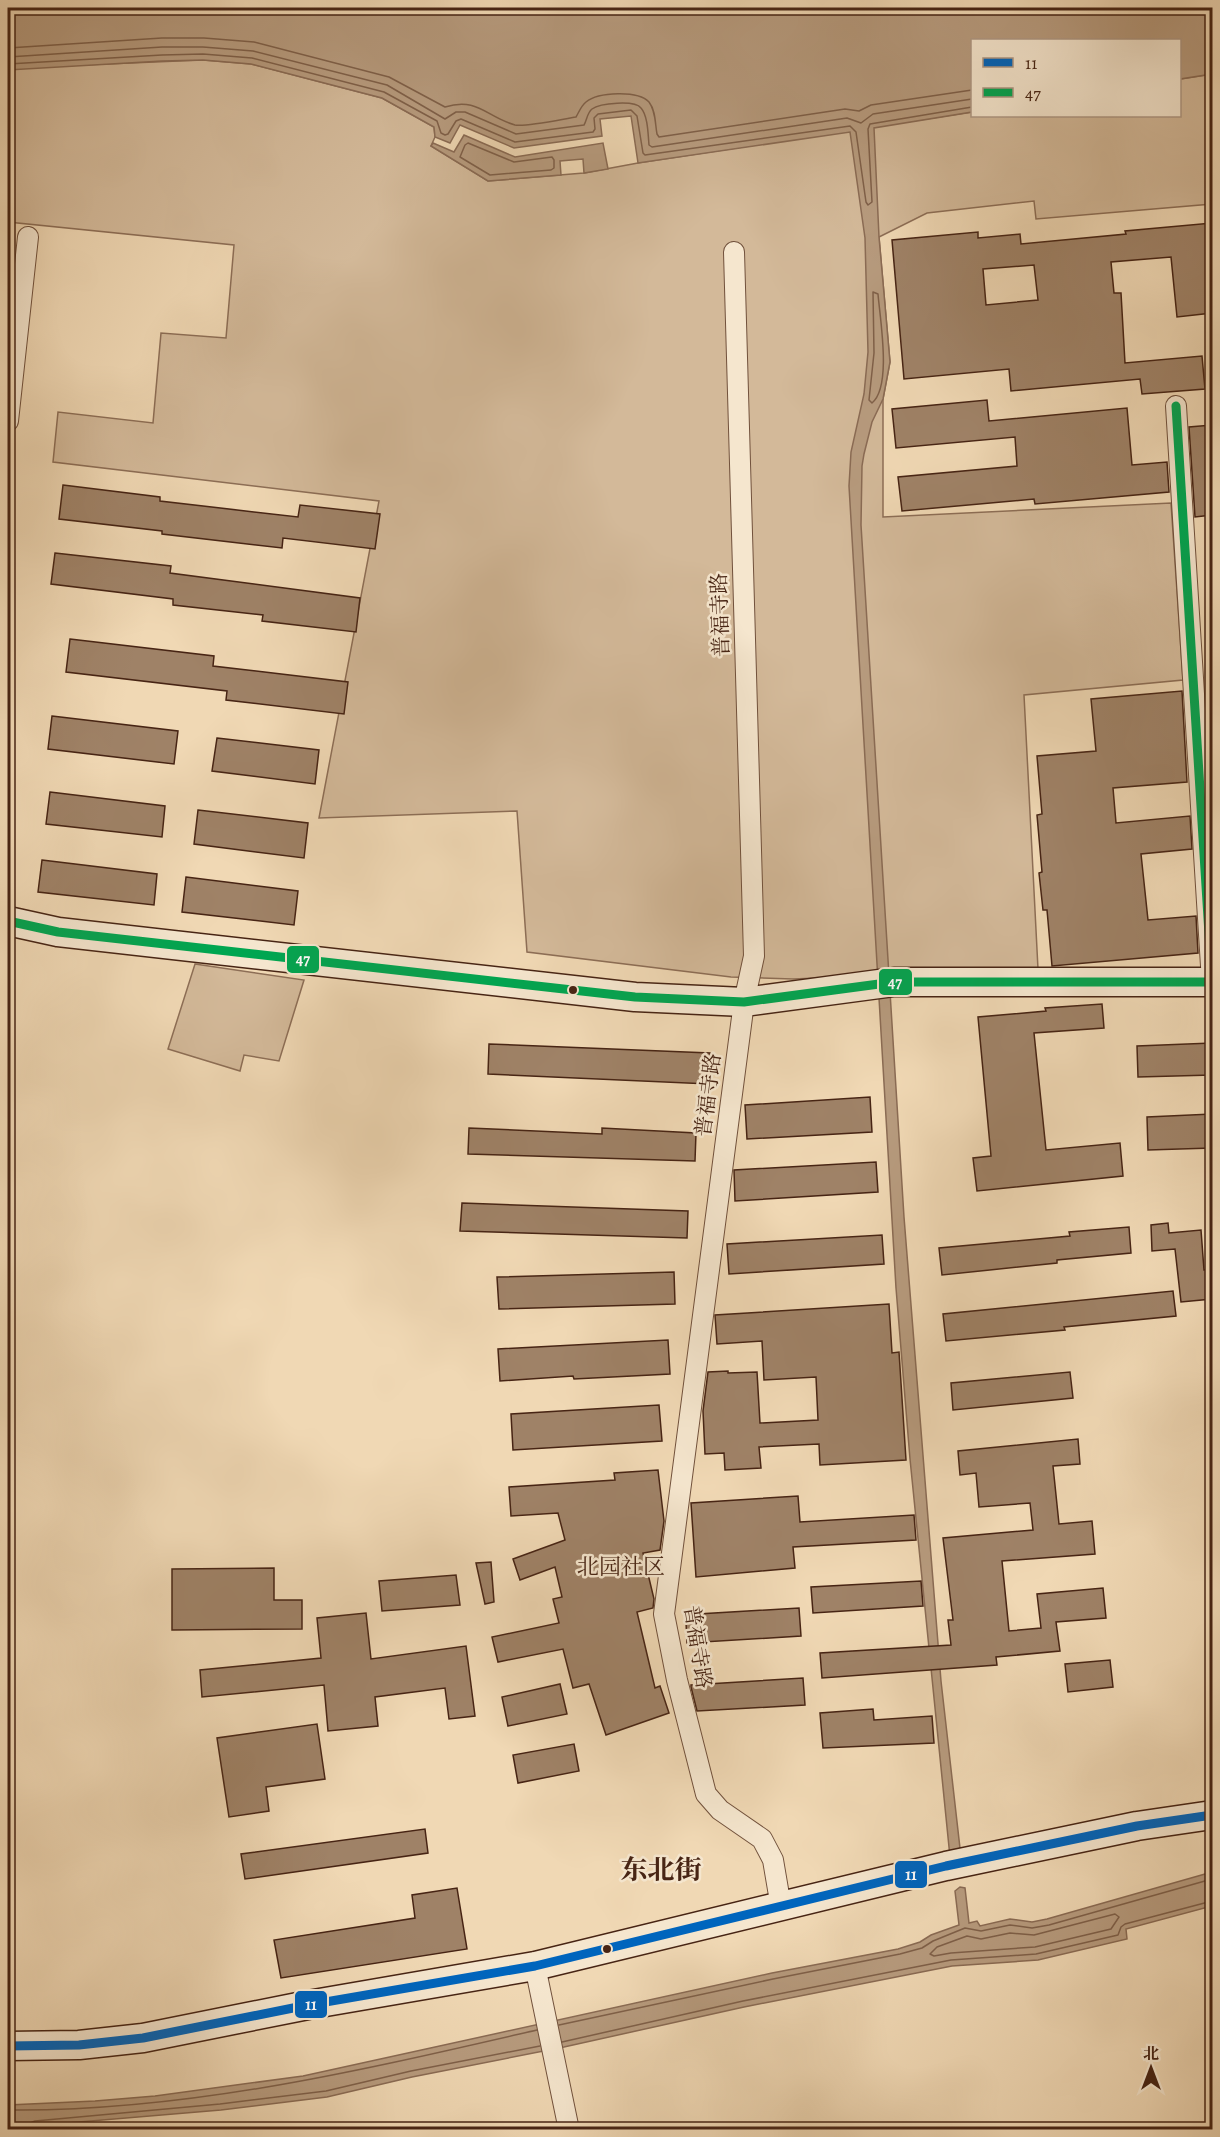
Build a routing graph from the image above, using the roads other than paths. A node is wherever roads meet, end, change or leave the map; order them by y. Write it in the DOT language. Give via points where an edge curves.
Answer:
graph roads {
  1 [pos="28,237"];
  2 [pos="734,252"];
  3 [pos="1176,406"];
  4 [pos="8,421"];
  5 [pos="8,921"];
  6 [pos="1212,982"];
  7 [pos="744,1002"];
  8 [pos="1212,1815"];
  9 [pos="781,1907"];
  10 [pos="535,1966"];
  11 [pos="8,2046"];
  12 [pos="568,2130"];
  1 -- 4 [label="street"];
  2 -- 7 [label="street, 普福寺路" via="754,956"];
  3 -- 6 [label="street"];
  5 -- 7 [label="main road" via="58,932 471,979 659,999"];
  6 -- 7 [label="main road" via="885,982"];
  7 -- 9 [label="street, 普福寺路" via="664,1614 706,1794 720,1810 762,1839 773,1860"];
  8 -- 9 [label="main road" via="1137,1826 946,1866"];
  9 -- 10 [label="main road"];
  10 -- 11 [label="main road" via="142,2038 79,2045"];
  10 -- 12 [label="street"];
}
